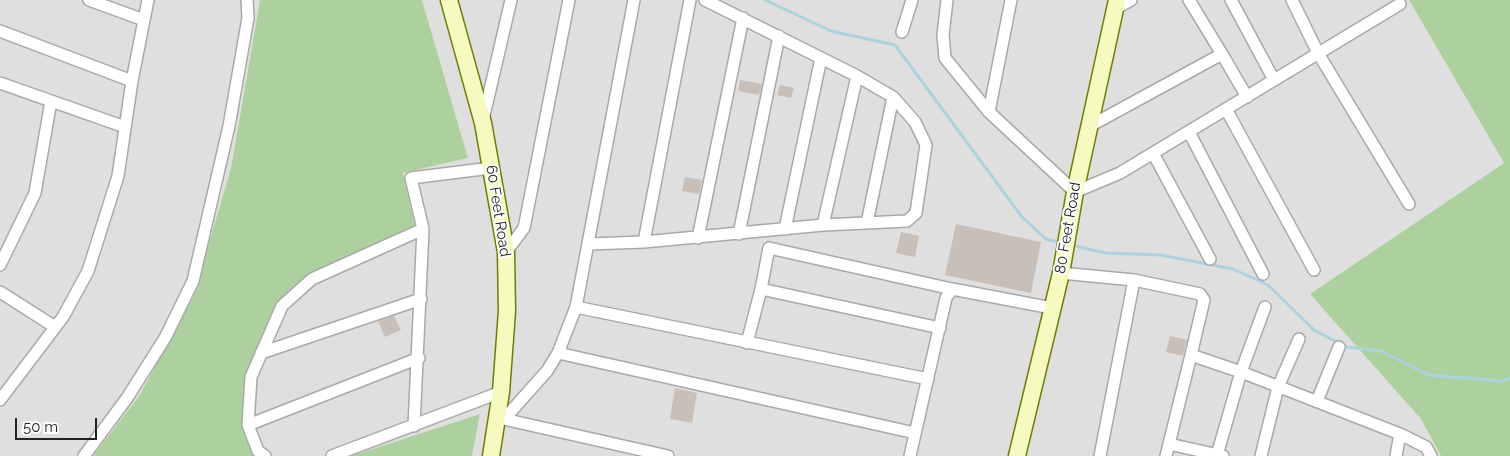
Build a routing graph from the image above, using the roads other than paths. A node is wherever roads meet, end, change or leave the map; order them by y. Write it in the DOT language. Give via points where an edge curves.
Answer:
graph roads {
  1 [pos="89,0"];
  2 [pos="148,0"];
  3 [pos="247,0"];
  4 [pos="449,0"];
  5 [pos="511,0"];
  6 [pos="569,0"];
  7 [pos="634,0"];
  8 [pos="690,0"];
  9 [pos="705,0"];
  10 [pos="912,0"];
  11 [pos="947,0"];
  12 [pos="1012,0"];
  13 [pos="1131,0"];
  14 [pos="1190,0"];
  15 [pos="1231,0"];
  16 [pos="1292,0"];
  17 [pos="1400,4"];
  18 [pos="1116,5"];
  19 [pos="743,18"];
  20 [pos="144,20"];
  21 [pos="0,31"];
  22 [pos="902,32"];
  23 [pos="779,36"];
  24 [pos="1318,53"];
  25 [pos="1222,54"];
  26 [pos="821,58"];
  27 [pos="857,76"];
  28 [pos="1274,80"];
  29 [pos="132,81"];
  30 [pos="0,84"];
  31 [pos="893,97"];
  32 [pos="1247,97"];
  33 [pos="51,101"];
  34 [pos="1226,109"];
  35 [pos="989,112"];
  36 [pos="483,123"];
  37 [pos="125,126"];
  38 [pos="1088,127"];
  39 [pos="1189,132"];
  40 [pos="1153,153"];
  41 [pos="491,168"];
  42 [pos="1075,192"];
  43 [pos="1409,204"];
  44 [pos="867,223"];
  45 [pos="823,225"];
  46 [pos="423,229"];
  47 [pos="785,229"];
  48 [pos="739,234"];
  49 [pos="698,238"];
  50 [pos="644,242"];
  51 [pos="589,244"];
  52 [pos="506,252"];
  53 [pos="1210,259"];
  54 [pos="0,265"];
  55 [pos="1314,270"];
  56 [pos="1061,273"];
  57 [pos="1263,274"];
  58 [pos="1134,280"];
  59 [pos="761,289"];
  60 [pos="952,289"];
  61 [pos="0,292"];
  62 [pos="421,299"];
  63 [pos="576,306"];
  64 [pos="1265,307"];
  65 [pos="1052,308"];
  66 [pos="55,327"];
  67 [pos="940,328"];
  68 [pos="1299,340"];
  69 [pos="747,342"];
  70 [pos="1339,347"];
  71 [pos="261,353"];
  72 [pos="558,354"];
  73 [pos="1191,355"];
  74 [pos="419,358"];
  75 [pos="1241,372"];
  76 [pos="928,379"];
  77 [pos="1278,387"];
  78 [pos="2,392"];
  79 [pos="501,392"];
  80 [pos="1318,401"];
  81 [pos="501,418"];
  82 [pos="248,425"];
  83 [pos="414,426"];
  84 [pos="915,433"];
  85 [pos="1400,434"];
  86 [pos="1169,444"];
  87 [pos="1220,455"];
  88 [pos="84,456"];
  89 [pos="265,456"];
  90 [pos="332,456"];
  91 [pos="491,456"];
  92 [pos="668,456"];
  93 [pos="910,456"];
  94 [pos="1017,456"];
  95 [pos="1100,456"];
  96 [pos="1166,456"];
  97 [pos="1261,456"];
  98 [pos="1396,456"];
  99 [pos="1431,456"];
  1 -- 20 [label="street"];
  2 -- 20 [label="street"];
  3 -- 88 [label="street" via="248,18 229,126 193,281 165,338 127,398"];
  4 -- 36 [label="street, 60 Feet Road"];
  5 -- 36 [label="street"];
  6 -- 52 [label="street" via="524,228"];
  7 -- 51 [label="street"];
  8 -- 50 [label="street"];
  9 -- 19 [label="street"];
  10 -- 22 [label="street"];
  11 -- 35 [label="street" via="943,35 945,58"];
  12 -- 35 [label="street"];
  13 -- 18 [label="street"];
  14 -- 25 [label="street"];
  15 -- 28 [label="street"];
  16 -- 24 [label="street"];
  17 -- 24 [label="street"];
  18 -- 38 [label="street, 80 Feet Road"];
  19 -- 23 [label="street"];
  19 -- 49 [label="street"];
  20 -- 29 [label="street"];
  21 -- 29 [label="street"];
  23 -- 26 [label="street"];
  23 -- 48 [label="street"];
  24 -- 28 [label="street"];
  24 -- 43 [label="street"];
  25 -- 32 [label="street"];
  25 -- 38 [label="street"];
  26 -- 27 [label="street"];
  26 -- 47 [label="street"];
  27 -- 31 [label="street"];
  27 -- 45 [label="street"];
  28 -- 32 [label="street"];
  29 -- 37 [label="street"];
  30 -- 33 [label="street"];
  31 -- 44 [label="street"];
  31 -- 44 [label="street" via="915,122 926,145 916,213 907,221"];
  32 -- 34 [label="street"];
  33 -- 37 [label="street"];
  33 -- 54 [label="street" via="35,193"];
  34 -- 39 [label="street"];
  34 -- 55 [label="street"];
  35 -- 42 [label="street"];
  36 -- 41 [label="street, 60 Feet Road"];
  37 -- 66 [label="street" via="118,176 88,271"];
  38 -- 42 [label="street, 80 Feet Road"];
  39 -- 40 [label="street"];
  39 -- 57 [label="street"];
  40 -- 42 [label="street" via="1120,173"];
  40 -- 53 [label="street"];
  41 -- 46 [label="street" via="411,178"];
  41 -- 52 [label="street, 60 Feet Road"];
  42 -- 56 [label="street, 80 Feet Road"];
  44 -- 45 [label="street"];
  45 -- 47 [label="street"];
  46 -- 62 [label="street"];
  46 -- 71 [label="street" via="312,279 282,306"];
  47 -- 48 [label="street"];
  48 -- 49 [label="street"];
  49 -- 50 [label="street"];
  50 -- 51 [label="street"];
  51 -- 63 [label="street"];
  52 -- 79 [label="street, 60 Feet Road" via="507,312"];
  56 -- 58 [label="street"];
  56 -- 65 [label="street, 80 Feet Road"];
  58 -- 73 [label="street" via="1200,294 1204,300"];
  58 -- 95 [label="street"];
  59 -- 60 [label="street" via="769,248"];
  59 -- 67 [label="street"];
  59 -- 69 [label="street"];
  60 -- 65 [label="street"];
  60 -- 67 [label="street" via="946,298"];
  61 -- 66 [label="street"];
  62 -- 71 [label="street"];
  62 -- 74 [label="street"];
  63 -- 69 [label="street"];
  63 -- 72 [label="street"];
  64 -- 75 [label="street"];
  65 -- 94 [label="street, 80 Feet Road"];
  66 -- 78 [label="street"];
  67 -- 76 [label="street"];
  68 -- 77 [label="street"];
  69 -- 76 [label="street"];
  70 -- 80 [label="street"];
  71 -- 82 [label="street" via="251,377"];
  72 -- 81 [label="street" via="547,371"];
  72 -- 84 [label="street"];
  73 -- 75 [label="street"];
  73 -- 86 [label="street"];
  74 -- 82 [label="street"];
  74 -- 83 [label="street"];
  75 -- 77 [label="street"];
  75 -- 87 [label="street"];
  76 -- 84 [label="street"];
  77 -- 80 [label="street"];
  77 -- 97 [label="street"];
  79 -- 81 [label="street, 60 Feet Road"];
  79 -- 83 [label="street"];
  80 -- 85 [label="street"];
  81 -- 91 [label="street, 60 Feet Road"];
  81 -- 92 [label="street"];
  82 -- 89 [label="street" via="258,451"];
  83 -- 90 [label="street"];
  84 -- 93 [label="street"];
  85 -- 98 [label="street"];
  85 -- 99 [label="street" via="1426,447"];
  86 -- 87 [label="street"];
  86 -- 96 [label="street"];
}
